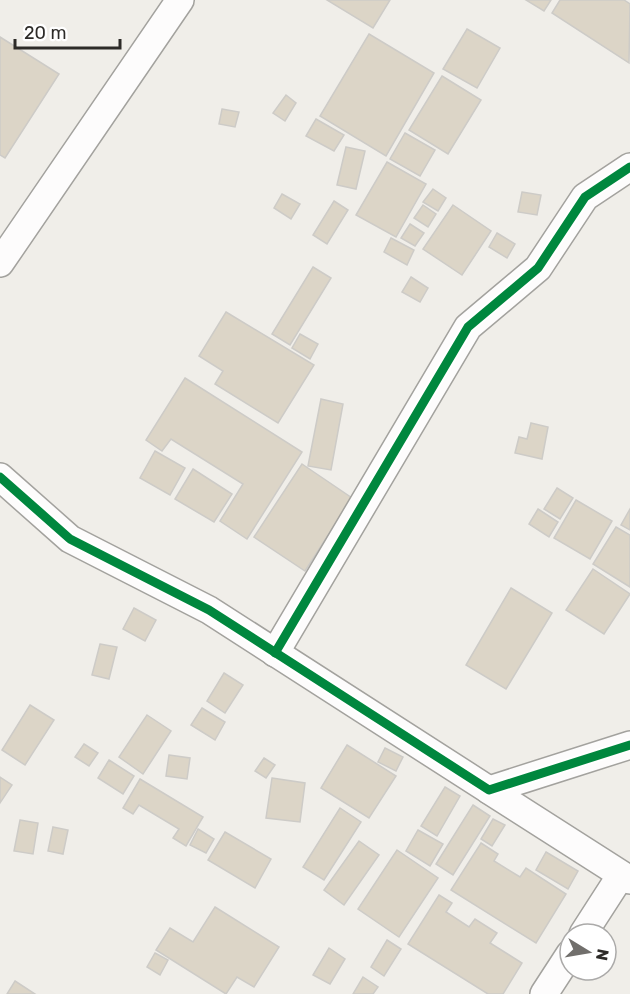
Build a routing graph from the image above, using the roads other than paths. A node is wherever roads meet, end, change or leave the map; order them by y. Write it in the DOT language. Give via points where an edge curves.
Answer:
graph roads {
  1 [pos="180,0"];
  2 [pos="630,167"];
  3 [pos="0,263"];
  4 [pos="0,477"];
  5 [pos="275,653"];
  6 [pos="630,745"];
  7 [pos="489,790"];
  8 [pos="625,878"];
  9 [pos="592,922"];
  10 [pos="558,972"];
  11 [pos="544,994"];
  1 -- 3 [label="street"];
  2 -- 5 [label="street" via="585,197 538,268 468,327"];
  4 -- 5 [label="street" via="70,539 209,610"];
  5 -- 7 [label="street"];
  6 -- 7 [label="street"];
  7 -- 8 [label="street"];
  8 -- 9 [label="street"];
  10 -- 11 [label="street"];
}
